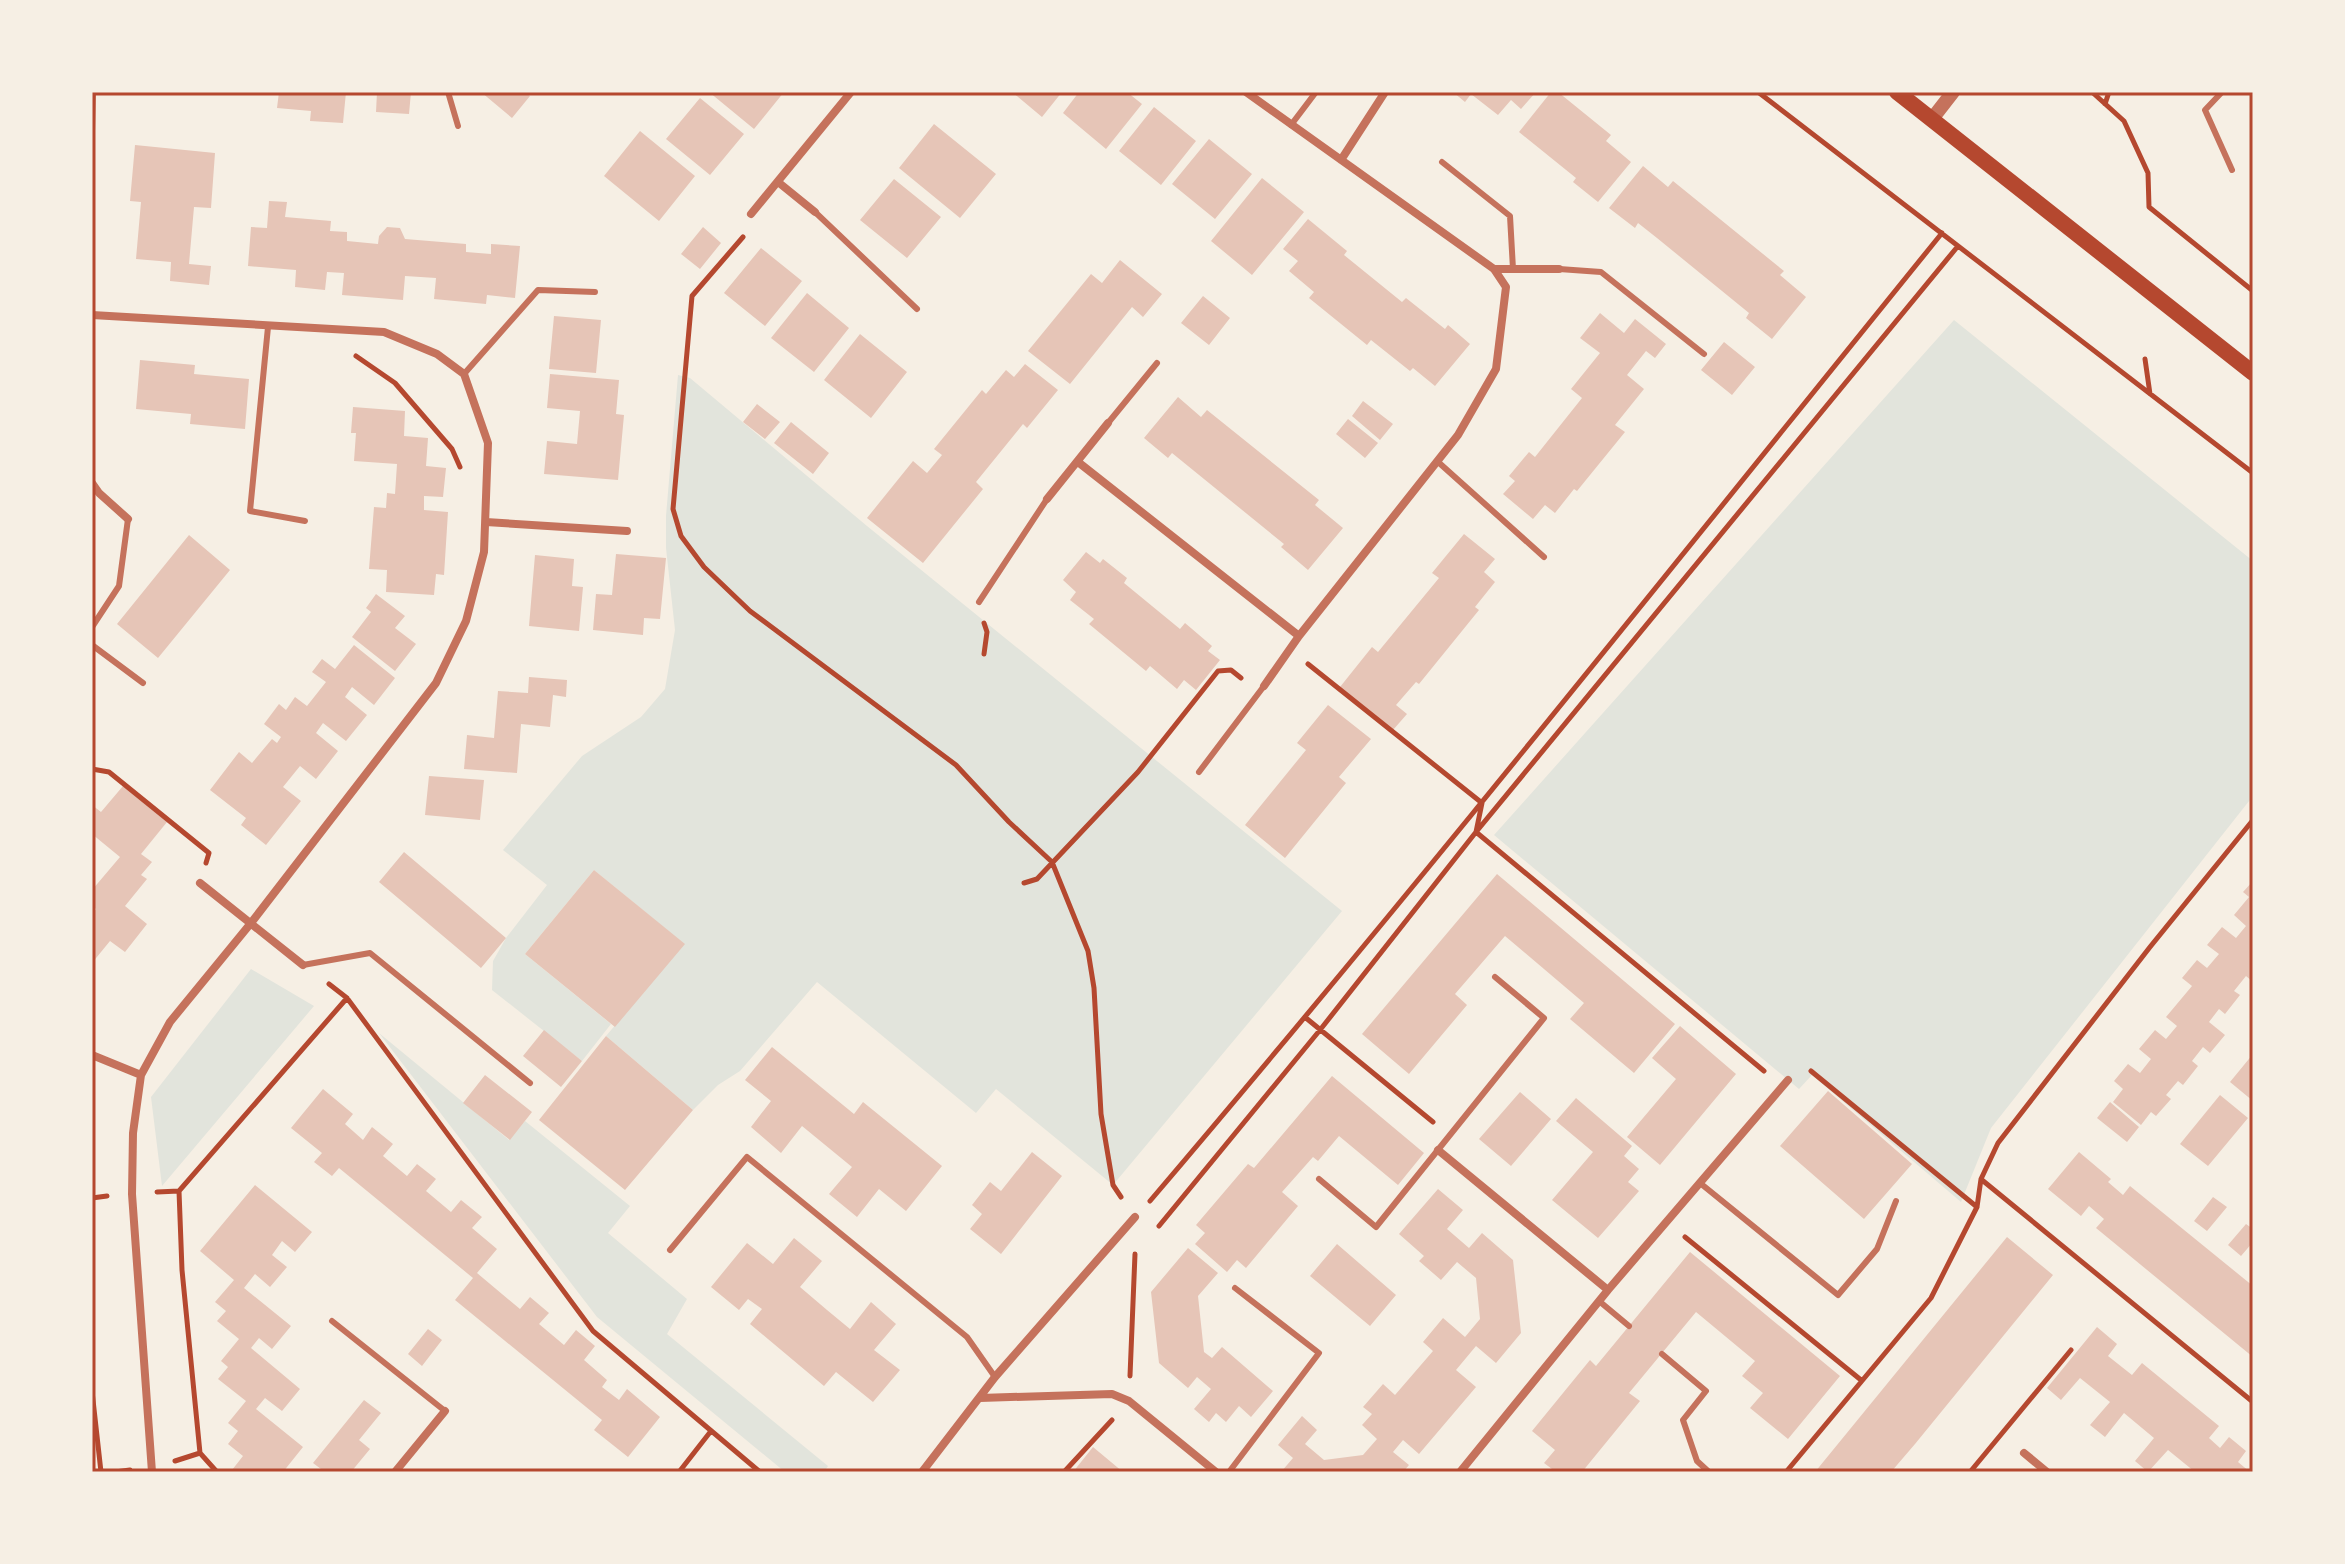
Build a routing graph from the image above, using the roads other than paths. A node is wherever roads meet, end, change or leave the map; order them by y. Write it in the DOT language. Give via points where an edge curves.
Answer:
graph roads {
  1 [pos="93,92"];
  2 [pos="448,92"];
  3 [pos="851,92"];
  4 [pos="1246,92"];
  5 [pos="1316,92"];
  6 [pos="1385,92"];
  7 [pos="1897,92"];
  8 [pos="1953,92"];
  9 [pos="2222,92"];
  10 [pos="1932,119"];
  11 [pos="1291,125"];
  12 [pos="458,126"];
  13 [pos="92,131"];
  14 [pos="1341,160"];
  15 [pos="1442,162"];
  16 [pos="2232,170"];
  17 [pos="778,182"];
  18 [pos="815,212"];
  19 [pos="751,214"];
  20 [pos="1494,269"];
  21 [pos="1513,269"];
  22 [pos="1559,269"];
  23 [pos="595,292"];
  24 [pos="917,309"];
  25 [pos="92,315"];
  26 [pos="268,327"];
  27 [pos="1704,354"];
  28 [pos="1157,363"];
  29 [pos="2253,373"];
  30 [pos="464,374"];
  31 [pos="1108,423"];
  32 [pos="1437,461"];
  33 [pos="1078,462"];
  34 [pos="92,483"];
  35 [pos="96,496"];
  36 [pos="1047,499"];
  37 [pos="128,519"];
  38 [pos="305,521"];
  39 [pos="486,522"];
  40 [pos="627,531"];
  41 [pos="1544,557"];
  42 [pos="979,602"];
  43 [pos="92,627"];
  44 [pos="1299,636"];
  45 [pos="92,645"];
  46 [pos="143,683"];
  47 [pos="1262,689"];
  48 [pos="1199,772"];
  49 [pos="200,883"];
  50 [pos="251,923"];
  51 [pos="303,965"];
  52 [pos="1495,977"];
  53 [pos="92,1055"];
  54 [pos="141,1075"];
  55 [pos="530,1083"];
  56 [pos="1786,1084"];
  57 [pos="1438,1150"];
  58 [pos="1319,1179"];
  59 [pos="1700,1183"];
  60 [pos="1896,1201"];
  61 [pos="1135,1217"];
  62 [pos="670,1250"];
  63 [pos="1235,1288"];
  64 [pos="1608,1290"];
  65 [pos="1599,1301"];
  66 [pos="332,1321"];
  67 [pos="1629,1326"];
  68 [pos="1662,1354"];
  69 [pos="995,1377"];
  70 [pos="980,1398"];
  71 [pos="445,1411"];
  72 [pos="2024,1453"];
  73 [pos="152,1472"];
  74 [pos="395,1472"];
  75 [pos="922,1472"];
  76 [pos="1216,1472"];
  77 [pos="1229,1472"];
  78 [pos="1460,1472"];
  79 [pos="1709,1472"];
  80 [pos="2047,1472"];
  1 -- 13 [label="lane"];
  2 -- 12 [label="lane"];
  3 -- 17 [label="street"];
  4 -- 11 [label="street"];
  5 -- 11 [label="lane"];
  6 -- 14 [label="street"];
  7 -- 10 [label="main road"];
  8 -- 10 [label="street"];
  9 -- 16 [label="lane" via="2205,110"];
  10 -- 29 [label="main road"];
  11 -- 14 [label="street"];
  14 -- 20 [label="street"];
  15 -- 21 [label="lane" via="1510,216"];
  17 -- 18 [label="street"];
  17 -- 19 [label="street"];
  18 -- 24 [label="lane"];
  20 -- 21 [label="street"];
  20 -- 32 [label="street" via="1506,287 1496,369"];
  21 -- 22 [label="street"];
  22 -- 27 [label="lane" via="1601,272"];
  23 -- 30 [label="lane" via="538,290"];
  25 -- 26 [label="street"];
  26 -- 30 [label="street" via="384,332 437,354"];
  26 -- 38 [label="lane" via="250,511"];
  28 -- 31 [label="lane"];
  30 -- 39 [label="street" via="488,443"];
  31 -- 33 [label="street"];
  32 -- 41 [label="lane"];
  32 -- 44 [label="street"];
  33 -- 36 [label="street"];
  33 -- 44 [label="street"];
  34 -- 35 [label="street"];
  35 -- 37 [label="street"];
  36 -- 42 [label="lane"];
  37 -- 43 [label="lane" via="119,586"];
  39 -- 40 [label="street"];
  39 -- 50 [label="street" via="466,621 436,683"];
  44 -- 47 [label="street"];
  45 -- 46 [label="lane"];
  47 -- 48 [label="lane"];
  49 -- 50 [label="street"];
  50 -- 51 [label="street"];
  50 -- 54 [label="street" via="170,1022"];
  51 -- 55 [label="lane" via="370,953"];
  52 -- 57 [label="lane" via="1544,1018"];
  53 -- 54 [label="street"];
  54 -- 73 [label="street" via="132,1194"];
  56 -- 59 [label="street"];
  57 -- 58 [label="lane" via="1376,1227"];
  57 -- 64 [label="street"];
  59 -- 60 [label="lane" via="1838,1295 1877,1249"];
  59 -- 64 [label="street"];
  61 -- 69 [label="street"];
  62 -- 69 [label="lane" via="747,1157 967,1337"];
  63 -- 77 [label="lane" via="1319,1353"];
  64 -- 65 [label="street"];
  65 -- 67 [label="lane"];
  65 -- 78 [label="street"];
  66 -- 71 [label="lane"];
  68 -- 79 [label="lane" via="1706,1391 1683,1420 1697,1461"];
  69 -- 70 [label="street"];
  70 -- 75 [label="street"];
  70 -- 76 [label="street" via="1112,1394 1129,1401"];
  71 -- 74 [label="street"];
  72 -- 80 [label="street"];
}
